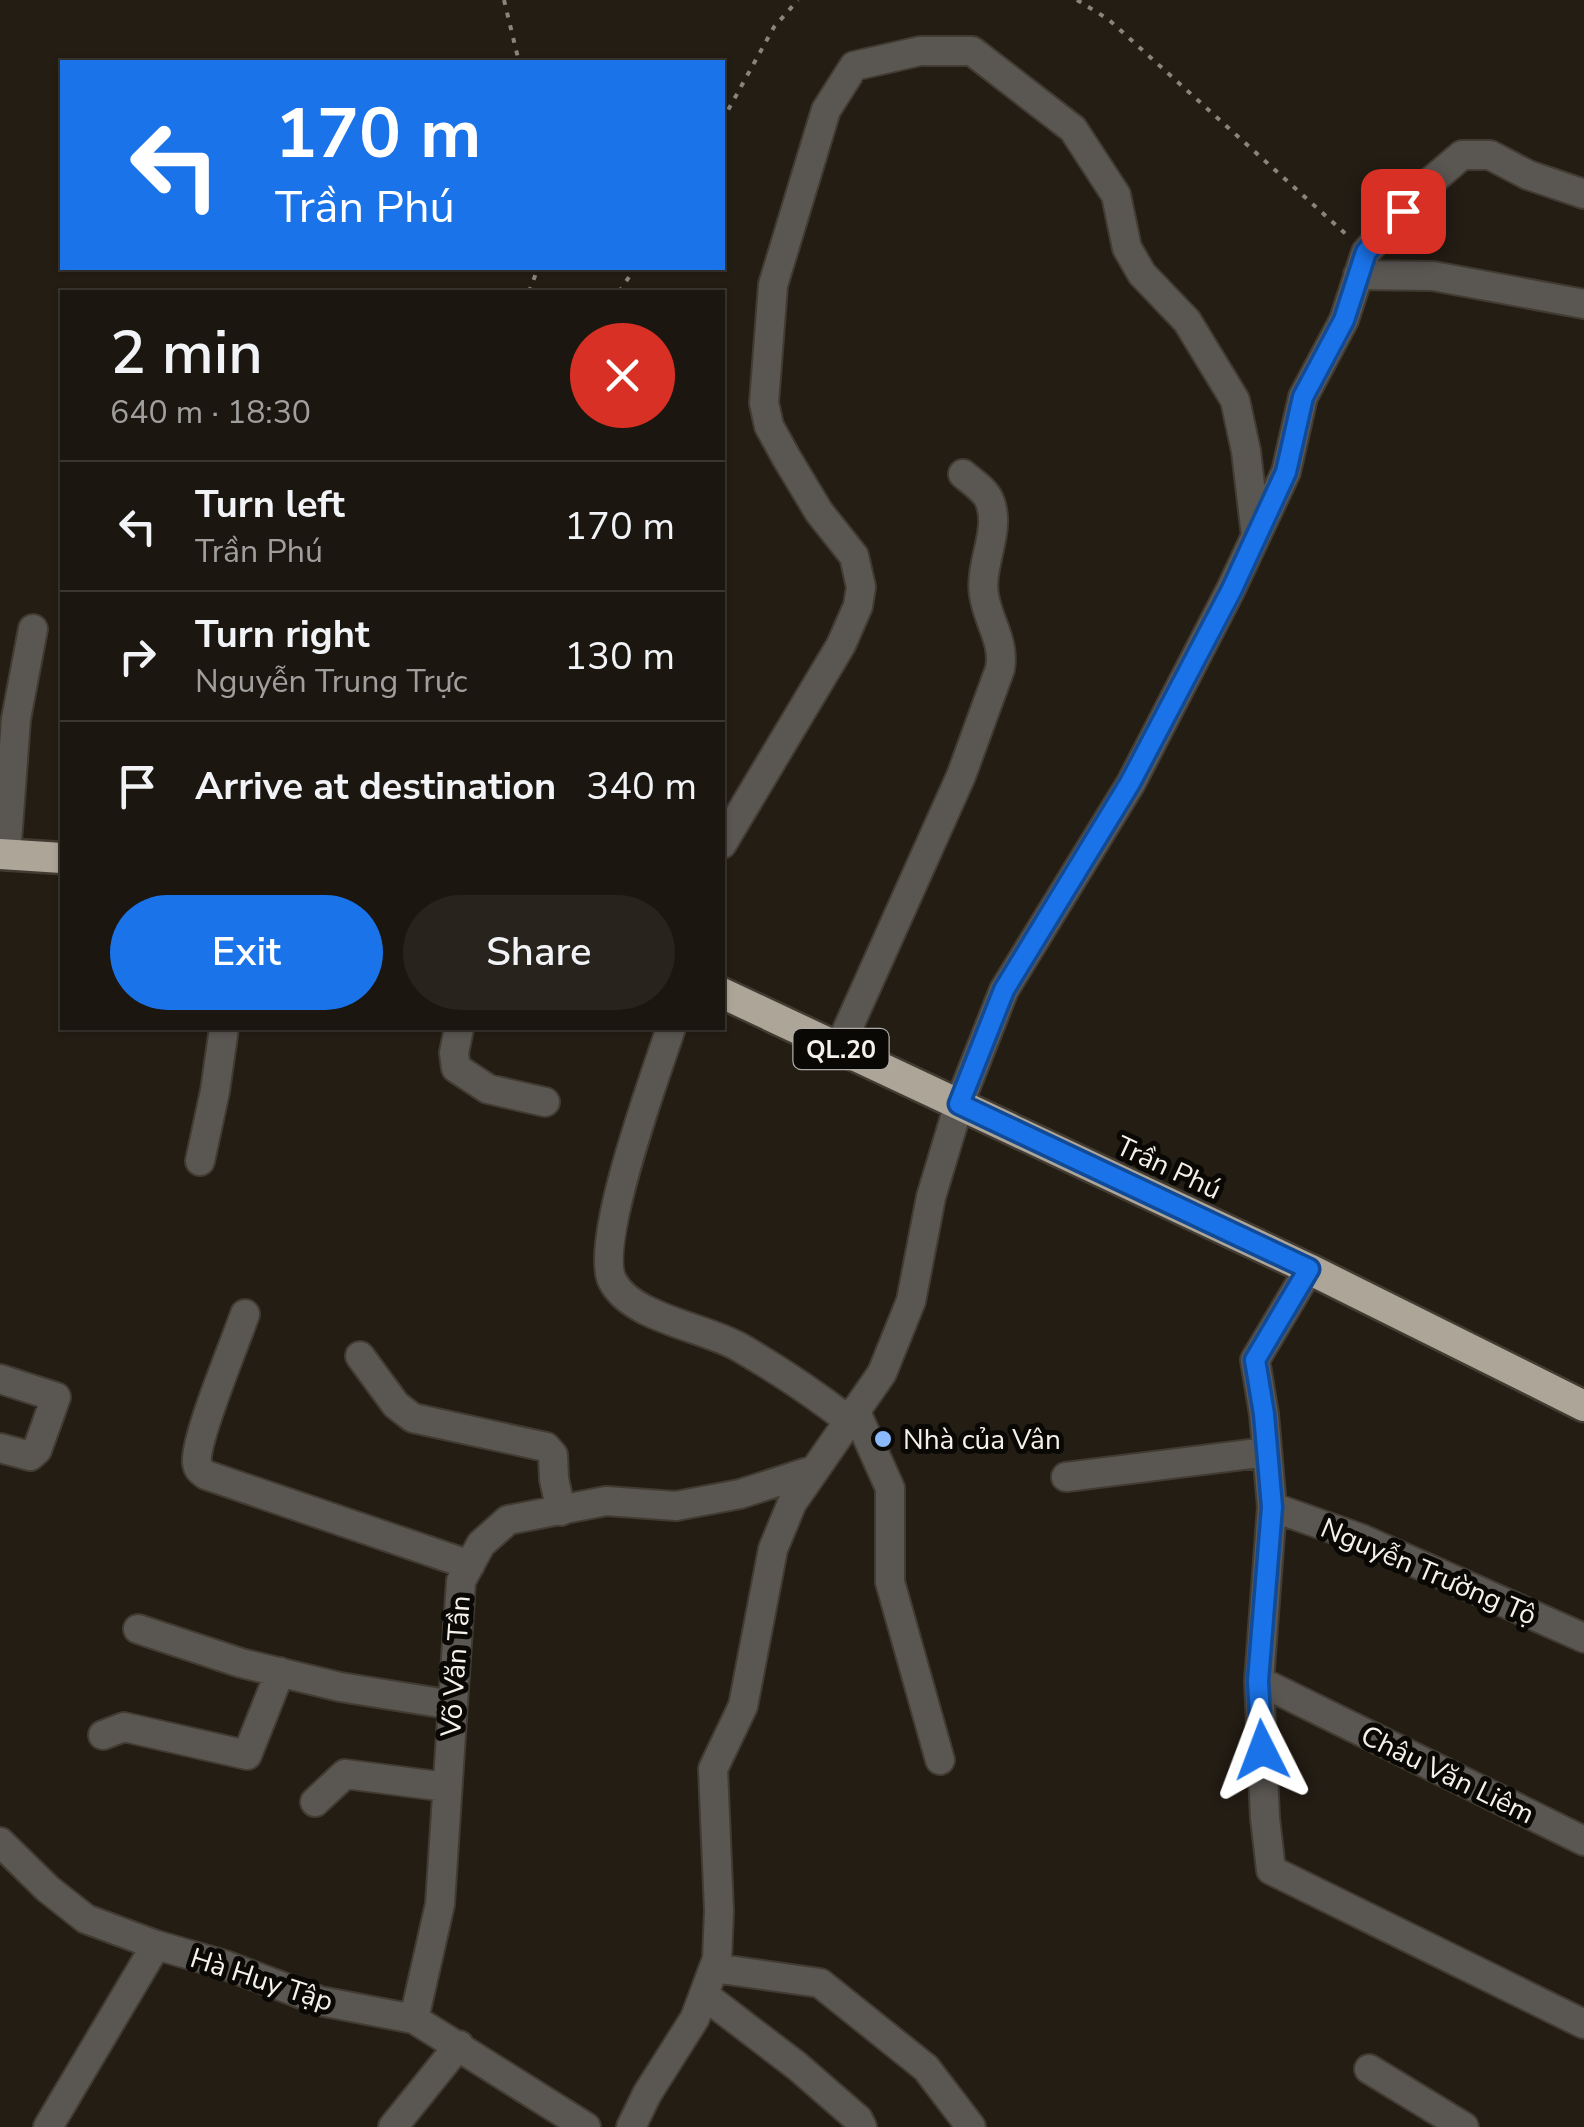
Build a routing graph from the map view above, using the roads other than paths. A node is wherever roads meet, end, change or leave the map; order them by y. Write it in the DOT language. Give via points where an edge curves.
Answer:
graph roads {
  1 [pos="1584,194"];
  2 [pos="1362,264"];
  3 [pos="1584,304"];
  4 [pos="963,474"];
  5 [pos="1256,537"];
  6 [pos="33,629"];
  7 [pos="725,839"];
  8 [pos="3,854"];
  9 [pos="60,858"];
  10 [pos="725,994"];
  11 [pos="224,1030"];
  12 [pos="460,1030"];
  13 [pos="671,1030"];
  14 [pos="839,1048"];
  15 [pos="545,1102"];
  16 [pos="959,1104"];
  17 [pos="200,1161"];
  18 [pos="1309,1269"];
  19 [pos="246,1314"];
  20 [pos="360,1356"];
  21 [pos="0,1378"];
  22 [pos="1584,1406"];
  23 [pos="851,1415"];
  24 [pos="0,1448"];
  25 [pos="1267,1452"];
  26 [pos="814,1470"];
  27 [pos="1066,1477"];
  28 [pos="1272,1507"];
  29 [pos="561,1511"];
  30 [pos="470,1565"];
  31 [pos="138,1629"];
  32 [pos="1584,1638"];
  33 [pos="280,1672"];
  34 [pos="1258,1681"];
  35 [pos="453,1705"];
  36 [pos="103,1736"];
  37 [pos="940,1760"];
  38 [pos="446,1787"];
  39 [pos="315,1802"];
  40 [pos="1584,1841"];
  41 [pos="0,1842"];
  42 [pos="156,1945"];
  43 [pos="714,1968"];
  44 [pos="704,1995"];
  45 [pos="414,2018"];
  46 [pos="1584,2024"];
  47 [pos="459,2045"];
  48 [pos="1370,2069"];
  49 [pos="48,2127"];
  50 [pos="393,2127"];
  51 [pos="586,2127"];
  52 [pos="631,2127"];
  53 [pos="862,2127"];
  54 [pos="970,2127"];
  55 [pos="1464,2127"];
  1 -- 2 [label="street" via="1490,155 1462,156 1422,190"];
  2 -- 3 [label="street"];
  2 -- 5 [label="street" via="1344,320 1303,397 1286,472"];
  4 -- 14 [label="street" via="990,502 983,593 1003,651 1000,670 961,776"];
  5 -- 7 [label="street" via="1235,400 1187,321 1142,274 1127,248 1116,195 1073,129 972,50 920,52 854,66 826,110 773,285 764,403 786,457 854,556 858,606"];
  5 -- 16 [label="street" via="1130,783 1004,990"];
  6 -- 8 [label="street"];
  8 -- 9 [label="highway"];
  10 -- 14 [label="highway, Trần Phú / QL.20"];
  11 -- 17 [label="street"];
  12 -- 15 [label="street" via="456,1068 488,1089"];
  13 -- 23 [label="street" via="613,1226 606,1262 614,1284 639,1307 734,1344"];
  14 -- 16 [label="highway, Trần Phú / QL.20"];
  16 -- 18 [label="highway, Trần Phú / QL.20"];
  16 -- 23 [label="street" via="911,1301 882,1373"];
  18 -- 22 [label="highway, Trần Phú / QL.20"];
  18 -- 25 [label="street" via="1255,1360"];
  19 -- 30 [label="street" via="209,1414 196,1461 200,1470"];
  20 -- 29 [label="street" via="413,1418 546,1446 554,1455"];
  21 -- 24 [label="street" via="56,1397 38,1450 30,1456"];
  23 -- 26 [label="street"];
  23 -- 37 [label="street" via="890,1488 890,1582"];
  25 -- 27 [label="street"];
  25 -- 28 [label="street"];
  26 -- 29 [label="street, Võ Văn Tần" via="676,1506 606,1502"];
  26 -- 43 [label="street" via="773,1549 743,1706 713,1769 719,1910"];
  28 -- 32 [label="street, Nguyễn Trường Tộ" via="1362,1539"];
  28 -- 34 [label="street"];
  29 -- 30 [label="street, Võ Văn Tần" via="508,1520 481,1544"];
  30 -- 35 [label="street, Võ Văn Tần" via="461,1581"];
  31 -- 33 [label="street"];
  33 -- 35 [label="street"];
  33 -- 36 [label="street" via="247,1754 124,1726"];
  34 -- 40 [label="street, Châu Văn Liêm"];
  34 -- 46 [label="street" via="1272,1870"];
  35 -- 38 [label="street, Võ Văn Tần"];
  38 -- 39 [label="street" via="345,1774"];
  38 -- 45 [label="street, Võ Văn Tần" via="440,1904"];
  41 -- 42 [label="street, Hà Huy Tập" via="86,1919"];
  42 -- 45 [label="street, Hà Huy Tập" via="320,2001"];
  42 -- 49 [label="street"];
  43 -- 44 [label="street"];
  43 -- 54 [label="street" via="820,1983 926,2068"];
  44 -- 52 [label="street"];
  44 -- 53 [label="street" via="798,2066"];
  45 -- 47 [label="street, Hà Huy Tập"];
  47 -- 50 [label="street"];
  47 -- 51 [label="street, Hà Huy Tập"];
  48 -- 55 [label="street"];
}
